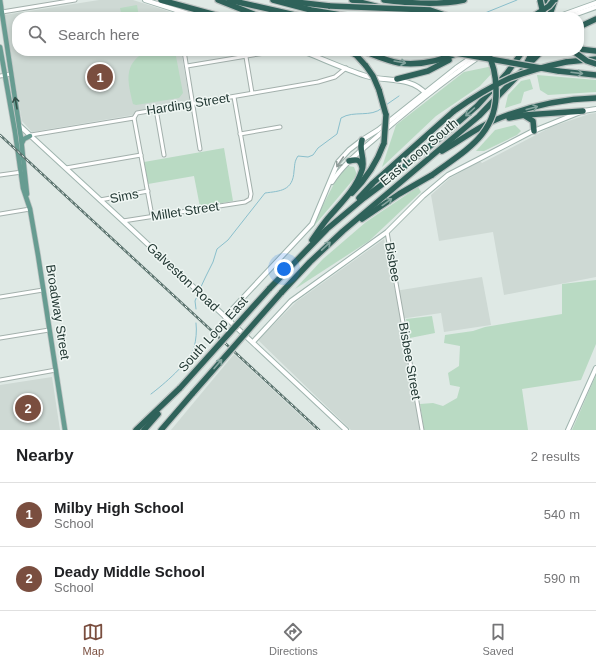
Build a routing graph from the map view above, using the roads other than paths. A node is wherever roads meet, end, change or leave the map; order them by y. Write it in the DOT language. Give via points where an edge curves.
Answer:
graph roads {
  1 [pos="0,0"];
  2 [pos="75,0"];
  3 [pos="145,0"];
  4 [pos="161,0"];
  5 [pos="218,0"];
  6 [pos="229,0"];
  7 [pos="274,0"];
  8 [pos="352,0"];
  9 [pos="384,0"];
  10 [pos="464,0"];
  11 [pos="540,0"];
  12 [pos="545,0"];
  13 [pos="555,0"];
  14 [pos="60,1"];
  15 [pos="596,3"];
  16 [pos="596,7"];
  17 [pos="176,10"];
  18 [pos="1,12"];
  19 [pos="182,12"];
  20 [pos="205,12"];
  21 [pos="248,12"];
  22 [pos="282,12"];
  23 [pos="323,12"];
  24 [pos="402,12"];
  25 [pos="436,12"];
  26 [pos="540,12"];
  27 [pos="541,12"];
  28 [pos="543,12"];
  29 [pos="551,12"];
  30 [pos="571,12"];
  31 [pos="582,12"];
  32 [pos="596,19"];
  33 [pos="584,25"];
  34 [pos="6,38"];
  35 [pos="0,40"];
  36 [pos="0,47"];
  37 [pos="584,50"];
  38 [pos="596,51"];
  39 [pos="185,56"];
  40 [pos="251,56"];
  41 [pos="315,56"];
  42 [pos="357,56"];
  43 [pos="377,56"];
  44 [pos="452,56"];
  45 [pos="455,56"];
  46 [pos="472,56"];
  47 [pos="474,56"];
  48 [pos="480,56"];
  49 [pos="489,56"];
  50 [pos="519,56"];
  51 [pos="530,56"];
  52 [pos="537,56"];
  53 [pos="580,56"];
  54 [pos="246,57"];
  55 [pos="596,59"];
  56 [pos="596,64"];
  57 [pos="187,66"];
  58 [pos="346,68"];
  59 [pos="523,70"];
  60 [pos="11,74"];
  61 [pos="596,75"];
  62 [pos="2,76"];
  63 [pos="397,79"];
  64 [pos="413,84"];
  65 [pos="252,93"];
  66 [pos="426,94"];
  67 [pos="234,97"];
  68 [pos="596,98"];
  69 [pos="193,103"];
  70 [pos="410,104"];
  71 [pos="156,109"];
  72 [pos="596,109"];
  73 [pos="582,111"];
  74 [pos="525,115"];
  75 [pos="134,118"];
  76 [pos="495,120"];
  77 [pos="280,128"];
  78 [pos="20,130"];
  79 [pos="534,131"];
  80 [pos="240,134"];
  81 [pos="30,136"];
  82 [pos="362,140"];
  83 [pos="22,143"];
  84 [pos="200,149"];
  85 [pos="361,150"];
  86 [pos="141,155"];
  87 [pos="164,155"];
  88 [pos="349,161"];
  89 [pos="425,162"];
  90 [pos="66,168"];
  91 [pos="362,170"];
  92 [pos="23,172"];
  93 [pos="0,175"];
  94 [pos="148,191"];
  95 [pos="326,191"];
  96 [pos="100,200"];
  97 [pos="342,203"];
  98 [pos="30,209"];
  99 [pos="348,211"];
  100 [pos="0,214"];
  101 [pos="152,216"];
  102 [pos="123,221"];
  103 [pos="343,231"];
  104 [pos="387,232"];
  105 [pos="301,255"];
  106 [pos="310,262"];
  107 [pos="43,290"];
  108 [pos="398,293"];
  109 [pos="0,297"];
  110 [pos="225,317"];
  111 [pos="49,330"];
  112 [pos="0,338"];
  113 [pos="253,342"];
  114 [pos="596,368"];
  115 [pos="56,370"];
  116 [pos="0,380"];
  117 [pos="156,414"];
  118 [pos="167,426"];
  119 [pos="65,430"];
  120 [pos="136,430"];
  121 [pos="144,430"];
  122 [pos="161,430"];
  123 [pos="346,430"];
  124 [pos="422,430"];
  125 [pos="568,430"];
  1 -- 18 [label="main road, Broadway Street"];
  2 -- 14 [label="street"];
  3 -- 17 [label="main road"];
  4 -- 20 [label="highway"];
  5 -- 21 [label="highway"];
  6 -- 22 [label="highway"];
  7 -- 23 [label="highway"];
  7 -- 25 [label="highway, bridge"];
  8 -- 24 [label="highway"];
  9 -- 10 [label="highway"];
  11 -- 28 [label="highway, bridge"];
  12 -- 27 [label="highway"];
  13 -- 26 [label="highway, bridge"];
  13 -- 29 [label="highway"];
  14 -- 18 [label="street"];
  15 -- 30 [label="main road"];
  16 -- 31 [label="main road"];
  17 -- 19 [label="main road"];
  18 -- 34 [label="main road, Broadway Street"];
  32 -- 33 [label="highway"];
  34 -- 35 [label="street"];
  34 -- 60 [label="main road, Broadway Street"];
  36 -- 62 [label="main road, Broadway Street"];
  37 -- 38 [label="highway"];
  39 -- 57 [label="street"];
  40 -- 54 [label="street"];
  41 -- 58 [label="main road"];
  42 -- 97 [label="highway, bridge" via="373,76 380,90 386,115 384,143 371,172"];
  43 -- 44 [label="highway, one-way" via="397,63 412,64"];
  45 -- 63 [label="highway" via="428,71"];
  46 -- 61 [label="highway, one-way, bridge"];
  47 -- 66 [label="main road"];
  48 -- 66 [label="main road"];
  103 -- 49 [label="highway, one-way, bridge" via="432,175 478,141 492,119 497,99 496,79"];
  50 -- 99 [label="highway, East Loop South, one-way" via="507,73 466,115"];
  51 -- 59 [label="highway, East Loop South"];
  52 -- 59 [label="highway"];
  53 -- 56 [label="highway, bridge"];
  54 -- 57 [label="street"];
  54 -- 65 [label="street"];
  55 -- 99 [label="highway, bridge" via="566,62 534,70 484,91 454,111 373,183"];
  57 -- 69 [label="street"];
  58 -- 63 [label="main road" via="372,77"];
  58 -- 65 [label="street, Harding Street" via="335,77 318,82"];
  59 -- 89 [label="highway, East Loop South" via="479,116"];
  60 -- 62 [label="street"];
  78 -- 60 [label="main road, Broadway Street, one-way"];
  62 -- 78 [label="main road, Broadway Street"];
  63 -- 64 [label="main road"];
  64 -- 66 [label="main road"];
  64 -- 70 [label="main road" via="418,93"];
  65 -- 67 [label="street, Harding Street"];
  66 -- 70 [label="main road"];
  66 -- 85 [label="main road"];
  67 -- 69 [label="street, Harding Street"];
  67 -- 80 [label="street"];
  76 -- 68 [label="highway, one-way" via="540,106"];
  69 -- 71 [label="street, Harding Street"];
  69 -- 84 [label="street"];
  70 -- 82 [label="main road"];
  71 -- 75 [label="street, Harding Street" via="137,113"];
  71 -- 87 [label="street"];
  72 -- 73 [label="main road"];
  73 -- 74 [label="highway"];
  73 -- 79 [label="main road"];
  74 -- 76 [label="highway"];
  74 -- 79 [label="highway" via="533,121"];
  75 -- 81 [label="street, Harding Street"];
  75 -- 86 [label="street"];
  76 -- 89 [label="highway"];
  77 -- 80 [label="street"];
  78 -- 81 [label="main road, Galveston Road"];
  78 -- 83 [label="main road, Broadway Street"];
  78 -- 92 [label="main road, Broadway Street"];
  79 -- 104 [label="main road" via="448,175"];
  80 -- 101 [label="street, Millet Street" via="250,199 245,202"];
  81 -- 83 [label="main road"];
  81 -- 90 [label="main road, Galveston Road"];
  82 -- 85 [label="highway"];
  82 -- 95 [label="main road, one-way" via="338,162"];
  83 -- 92 [label="main road, Broadway Street"];
  85 -- 88 [label="main road"];
  85 -- 91 [label="highway" via="364,160"];
  86 -- 90 [label="street"];
  86 -- 94 [label="street"];
  88 -- 91 [label="highway" via="360,161"];
  88 -- 95 [label="main road"];
  89 -- 103 [label="highway, East Loop South"];
  90 -- 96 [label="main road, Galveston Road"];
  91 -- 97 [label="highway"];
  92 -- 93 [label="street"];
  92 -- 98 [label="main road, Broadway Street" via="23,188"];
  94 -- 96 [label="street, Sims"];
  94 -- 101 [label="street"];
  95 -- 110 [label="main road" via="312,224"];
  96 -- 102 [label="main road, Galveston Road"];
  97 -- 105 [label="highway"];
  98 -- 100 [label="street"];
  98 -- 107 [label="main road, Broadway Street"];
  99 -- 105 [label="highway, East Loop South"];
  101 -- 102 [label="street, Millet Street"];
  102 -- 110 [label="main road, Galveston Road"];
  106 -- 103 [label="highway, East Loop South, one-way"];
  104 -- 108 [label="street, Bisbee"];
  104 -- 113 [label="main road" via="291,301"];
  105 -- 117 [label="highway, South Loop East, bridge"];
  118 -- 106 [label="highway, South Loop East, one-way, bridge" via="193,393"];
  107 -- 109 [label="street"];
  107 -- 111 [label="main road, Broadway Street"];
  108 -- 124 [label="street, Bisbee Street"];
  110 -- 113 [label="main road, Galveston Road"];
  111 -- 112 [label="street"];
  111 -- 115 [label="main road, Broadway Street"];
  113 -- 123 [label="main road, Galveston Road"];
  114 -- 125 [label="main road"];
  115 -- 116 [label="street"];
  115 -- 119 [label="main road, Broadway Street"];
  117 -- 120 [label="highway"];
  117 -- 121 [label="highway"];
  118 -- 122 [label="highway, South Loop East"];
}
